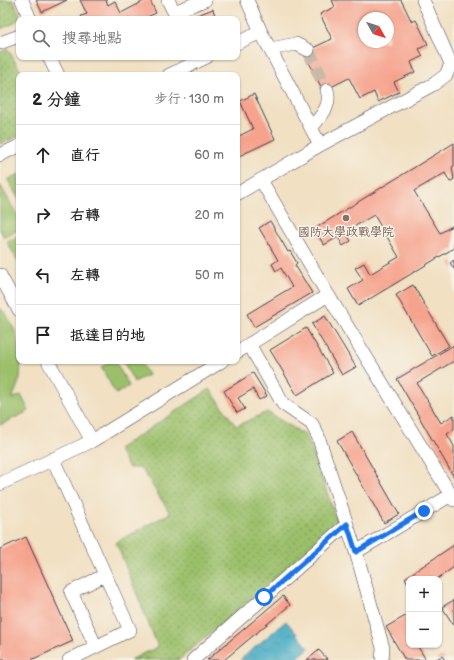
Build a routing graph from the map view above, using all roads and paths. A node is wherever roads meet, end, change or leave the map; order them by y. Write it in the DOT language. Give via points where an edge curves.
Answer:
graph roads {
  1 [pos="22,0"];
  2 [pos="168,0"];
  3 [pos="204,0"];
  4 [pos="247,0"];
  5 [pos="423,0"];
  6 [pos="29,16"];
  7 [pos="261,32"];
  8 [pos="16,37"];
  9 [pos="240,42"];
  10 [pos="0,43"];
  11 [pos="270,49"];
  12 [pos="308,50"];
  13 [pos="50,60"];
  14 [pos="201,60"];
  15 [pos="56,72"];
  16 [pos="175,72"];
  17 [pos="327,90"];
  18 [pos="311,128"];
  19 [pos="320,145"];
  20 [pos="16,147"];
  21 [pos="0,155"];
  22 [pos="261,180"];
  23 [pos="240,192"];
  24 [pos="0,275"];
  25 [pos="328,295"];
  26 [pos="16,304"];
  27 [pos="249,344"];
  28 [pos="240,350"];
  29 [pos="50,364"];
  30 [pos="217,364"];
  31 [pos="92,441"];
  32 [pos="53,459"];
  33 [pos="0,484"];
  34 [pos="452,497"];
  35 [pos="347,524"];
  36 [pos="356,552"];
  37 [pos="105,576"];
  38 [pos="96,647"];
  39 [pos="69,660"];
  40 [pos="193,660"];
  41 [pos="382,660"];
  1 -- 6 [label="lane"];
  2 -- 3 [label="lane" via="174,12"];
  4 -- 7 [label="lane"];
  5 -- 19 [label="lane" via="451,64 446,75 434,84"];
  7 -- 9 [label="lane"];
  7 -- 11 [label="lane"];
  8 -- 10 [label="lane"];
  11 -- 12 [label="lane" via="296,44"];
  11 -- 18 [label="lane"];
  13 -- 15 [label="lane"];
  14 -- 16 [label="lane"];
  17 -- 18 [label="lane" via="329,96 326,109"];
  18 -- 19 [label="lane"];
  19 -- 22 [label="lane"];
  20 -- 21 [label="lane"];
  22 -- 23 [label="lane"];
  22 -- 25 [label="lane"];
  24 -- 26 [label="lane"];
  25 -- 27 [label="lane"];
  25 -- 34 [label="lane"];
  27 -- 28 [label="lane"];
  27 -- 35 [label="lane" via="283,404 312,424"];
  29 -- 31 [label="lane"];
  30 -- 31 [label="lane"];
  31 -- 32 [label="lane"];
  32 -- 33 [label="lane"];
  32 -- 37 [label="lane"];
  34 -- 36 [label="lane"];
  35 -- 36 [label="lane"];
  35 -- 40 [label="lane"];
  36 -- 41 [label="lane" via="383,648"];
  37 -- 38 [label="lane" via="130,630"];
  37 -- 38 [label="lane" via="71,592"];
  38 -- 39 [label="lane"];
}
